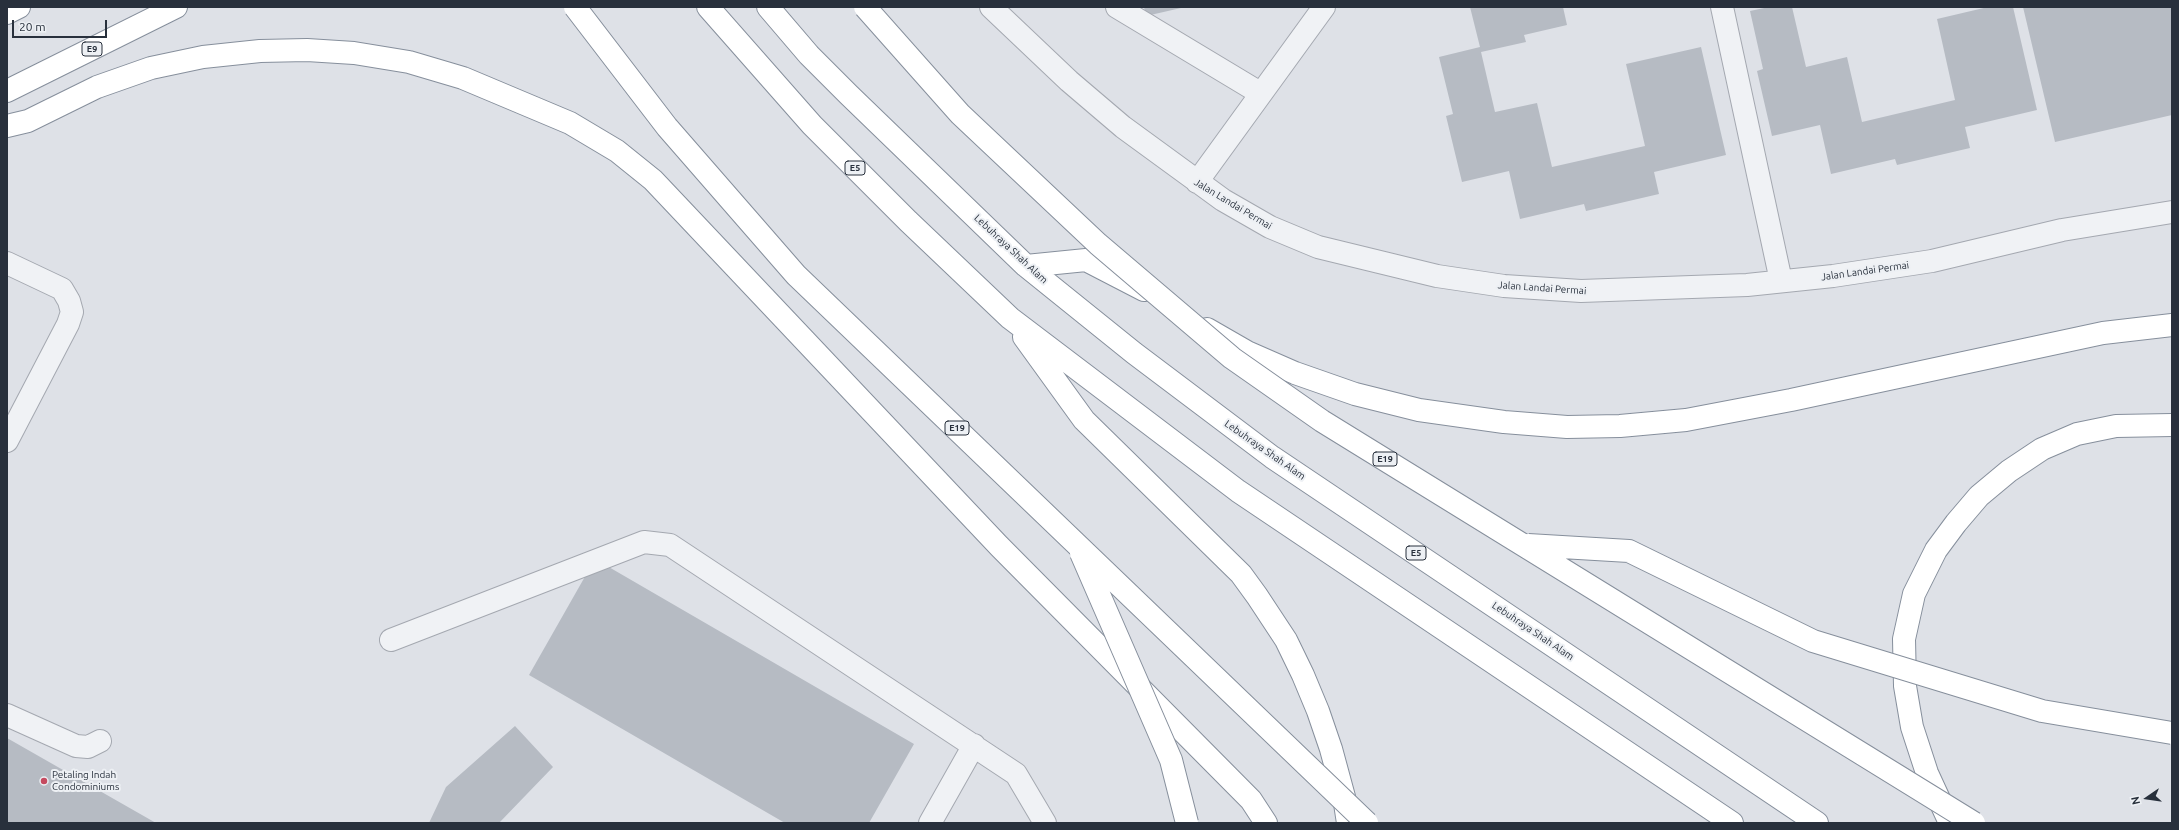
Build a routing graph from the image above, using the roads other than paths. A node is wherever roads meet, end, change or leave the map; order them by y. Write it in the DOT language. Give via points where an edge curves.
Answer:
graph roads {
  1 [pos="19,7"];
  2 [pos="176,7"];
  3 [pos="576,7"];
  4 [pos="708,7"];
  5 [pos="768,7"];
  6 [pos="865,7"];
  7 [pos="991,7"];
  8 [pos="1117,7"];
  9 [pos="1324,7"];
  10 [pos="1722,7"];
  11 [pos="7,13"];
  12 [pos="7,91"];
  13 [pos="1260,94"];
  14 [pos="7,126"];
  15 [pos="1197,182"];
  16 [pos="2172,212"];
  17 [pos="7,263"];
  18 [pos="1026,266"];
  19 [pos="1781,281"];
  20 [pos="1010,318"];
  21 [pos="2172,325"];
  22 [pos="2172,425"];
  23 [pos="7,441"];
  24 [pos="1077,544"];
  25 [pos="1524,544"];
  26 [pos="391,640"];
  27 [pos="7,715"];
  28 [pos="2172,733"];
  29 [pos="100,741"];
  30 [pos="974,745"];
  31 [pos="930,823"];
  32 [pos="1045,823"];
  33 [pos="1187,823"];
  34 [pos="1266,823"];
  35 [pos="1348,823"];
  36 [pos="1367,823"];
  37 [pos="1732,823"];
  38 [pos="1817,823"];
  39 [pos="1950,823"];
  40 [pos="1974,823"];
  1 -- 11 [label="highway"];
  2 -- 12 [label="highway, E9"];
  3 -- 24 [label="highway, E19, bridge" via="667,127 796,275"];
  4 -- 20 [label="highway, E5" via="812,125 908,222"];
  5 -- 18 [label="highway, Lebuhraya Shah Alam / E5" via="809,55"];
  6 -- 25 [label="highway, E19, bridge" via="960,114 1098,244 1232,358 1322,421"];
  7 -- 15 [label="street, Jalan Landai Permai" via="1069,81 1123,127"];
  8 -- 13 [label="street"];
  9 -- 13 [label="street"];
  10 -- 19 [label="street"];
  13 -- 15 [label="street"];
  14 -- 34 [label="highway" via="28,121 97,87 151,68 203,57 260,51 307,50 408,62 463,78 570,123 617,151 653,180 999,546 1251,800"];
  15 -- 19 [label="street, Jalan Landai Permai" via="1270,227 1318,247 1438,276 1504,286 1582,291 1687,288"];
  16 -- 19 [label="street, Jalan Landai Permai" via="2062,230 1932,261"];
  17 -- 23 [label="street" via="62,289 72,312"];
  18 -- 21 [label="highway" via="1086,260 1128,280 1247,352 1295,373 1354,394 1419,410 1504,422 1567,426 1620,426 1686,420 2103,333"];
  18 -- 38 [label="highway, Lebuhraya Shah Alam / E5" via="1134,354 1272,457"];
  20 -- 35 [label="highway" via="1084,420 1241,574 1257,596 1286,640 1318,712 1344,797"];
  20 -- 37 [label="highway, E5" via="1238,491"];
  22 -- 39 [label="highway" via="2116,426 2077,434 2042,449 2009,471 1979,496 1936,550 1914,594 1904,639 1905,686 1912,727 1926,773"];
  24 -- 33 [label="highway, bridge" via="1171,760"];
  24 -- 36 [label="highway, E19, bridge"];
  25 -- 28 [label="highway, bridge" via="1629,551 1813,641 2042,711"];
  25 -- 40 [label="highway, E19, bridge"];
  26 -- 30 [label="street" via="644,542 670,545"];
  27 -- 29 [label="street" via="76,746 88,747"];
  30 -- 31 [label="street"];
  30 -- 32 [label="street" via="1016,774"];
}
